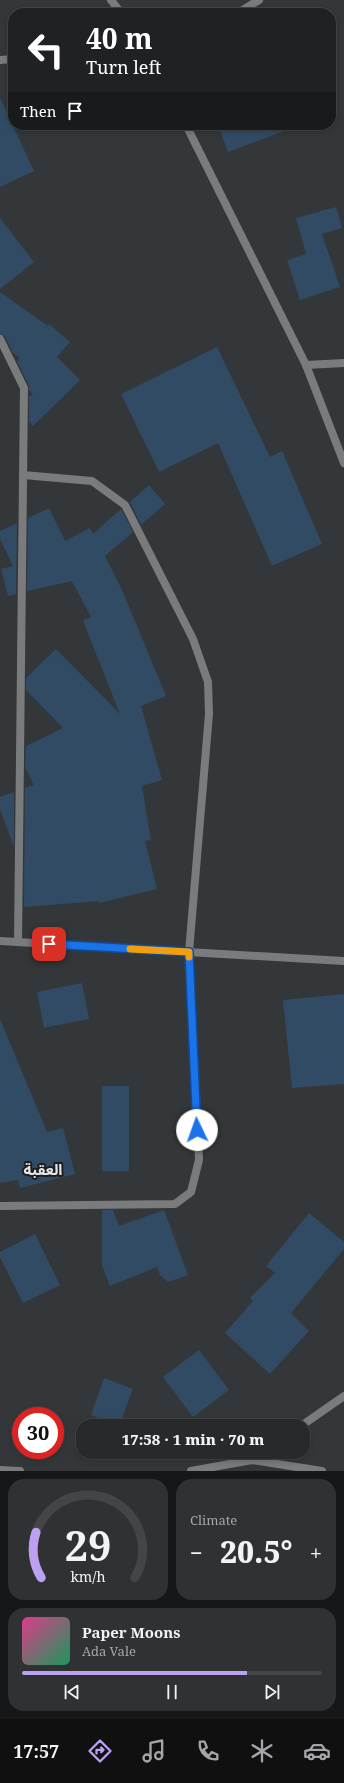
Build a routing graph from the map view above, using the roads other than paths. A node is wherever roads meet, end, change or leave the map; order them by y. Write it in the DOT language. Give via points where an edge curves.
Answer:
graph roads {
  1 [pos="111,0"];
  2 [pos="259,0"];
  3 [pos="117,8"];
  4 [pos="246,8"];
  5 [pos="188,130"];
  6 [pos="0,340"];
  7 [pos="344,363"];
  8 [pos="306,365"];
  9 [pos="344,464"];
  10 [pos="23,475"];
  11 [pos="0,941"];
  12 [pos="18,942"];
  13 [pos="189,952"];
  14 [pos="344,960"];
  15 [pos="0,1206"];
  16 [pos="344,1396"];
  17 [pos="310,1420"];
  18 [pos="252,1460"];
  19 [pos="0,1470"];
  20 [pos="20,1471"];
  21 [pos="191,1471"];
  22 [pos="322,1471"];
  1 -- 3 [label="street"];
  2 -- 4 [label="street"];
  5 -- 8 [label="street"];
  6 -- 10 [label="street" via="24,388"];
  7 -- 8 [label="street"];
  8 -- 9 [label="street"];
  10 -- 12 [label="street"];
  10 -- 13 [label="street" via="92,481 125,505 193,639 208,682 208,714"];
  11 -- 12 [label="street"];
  12 -- 13 [label="street"];
  13 -- 14 [label="street"];
  13 -- 15 [label="street" via="199,1160 191,1192 174,1204"];
  16 -- 17 [label="street"];
  18 -- 21 [label="street"];
  18 -- 22 [label="street"];
  19 -- 20 [label="street"];
}
